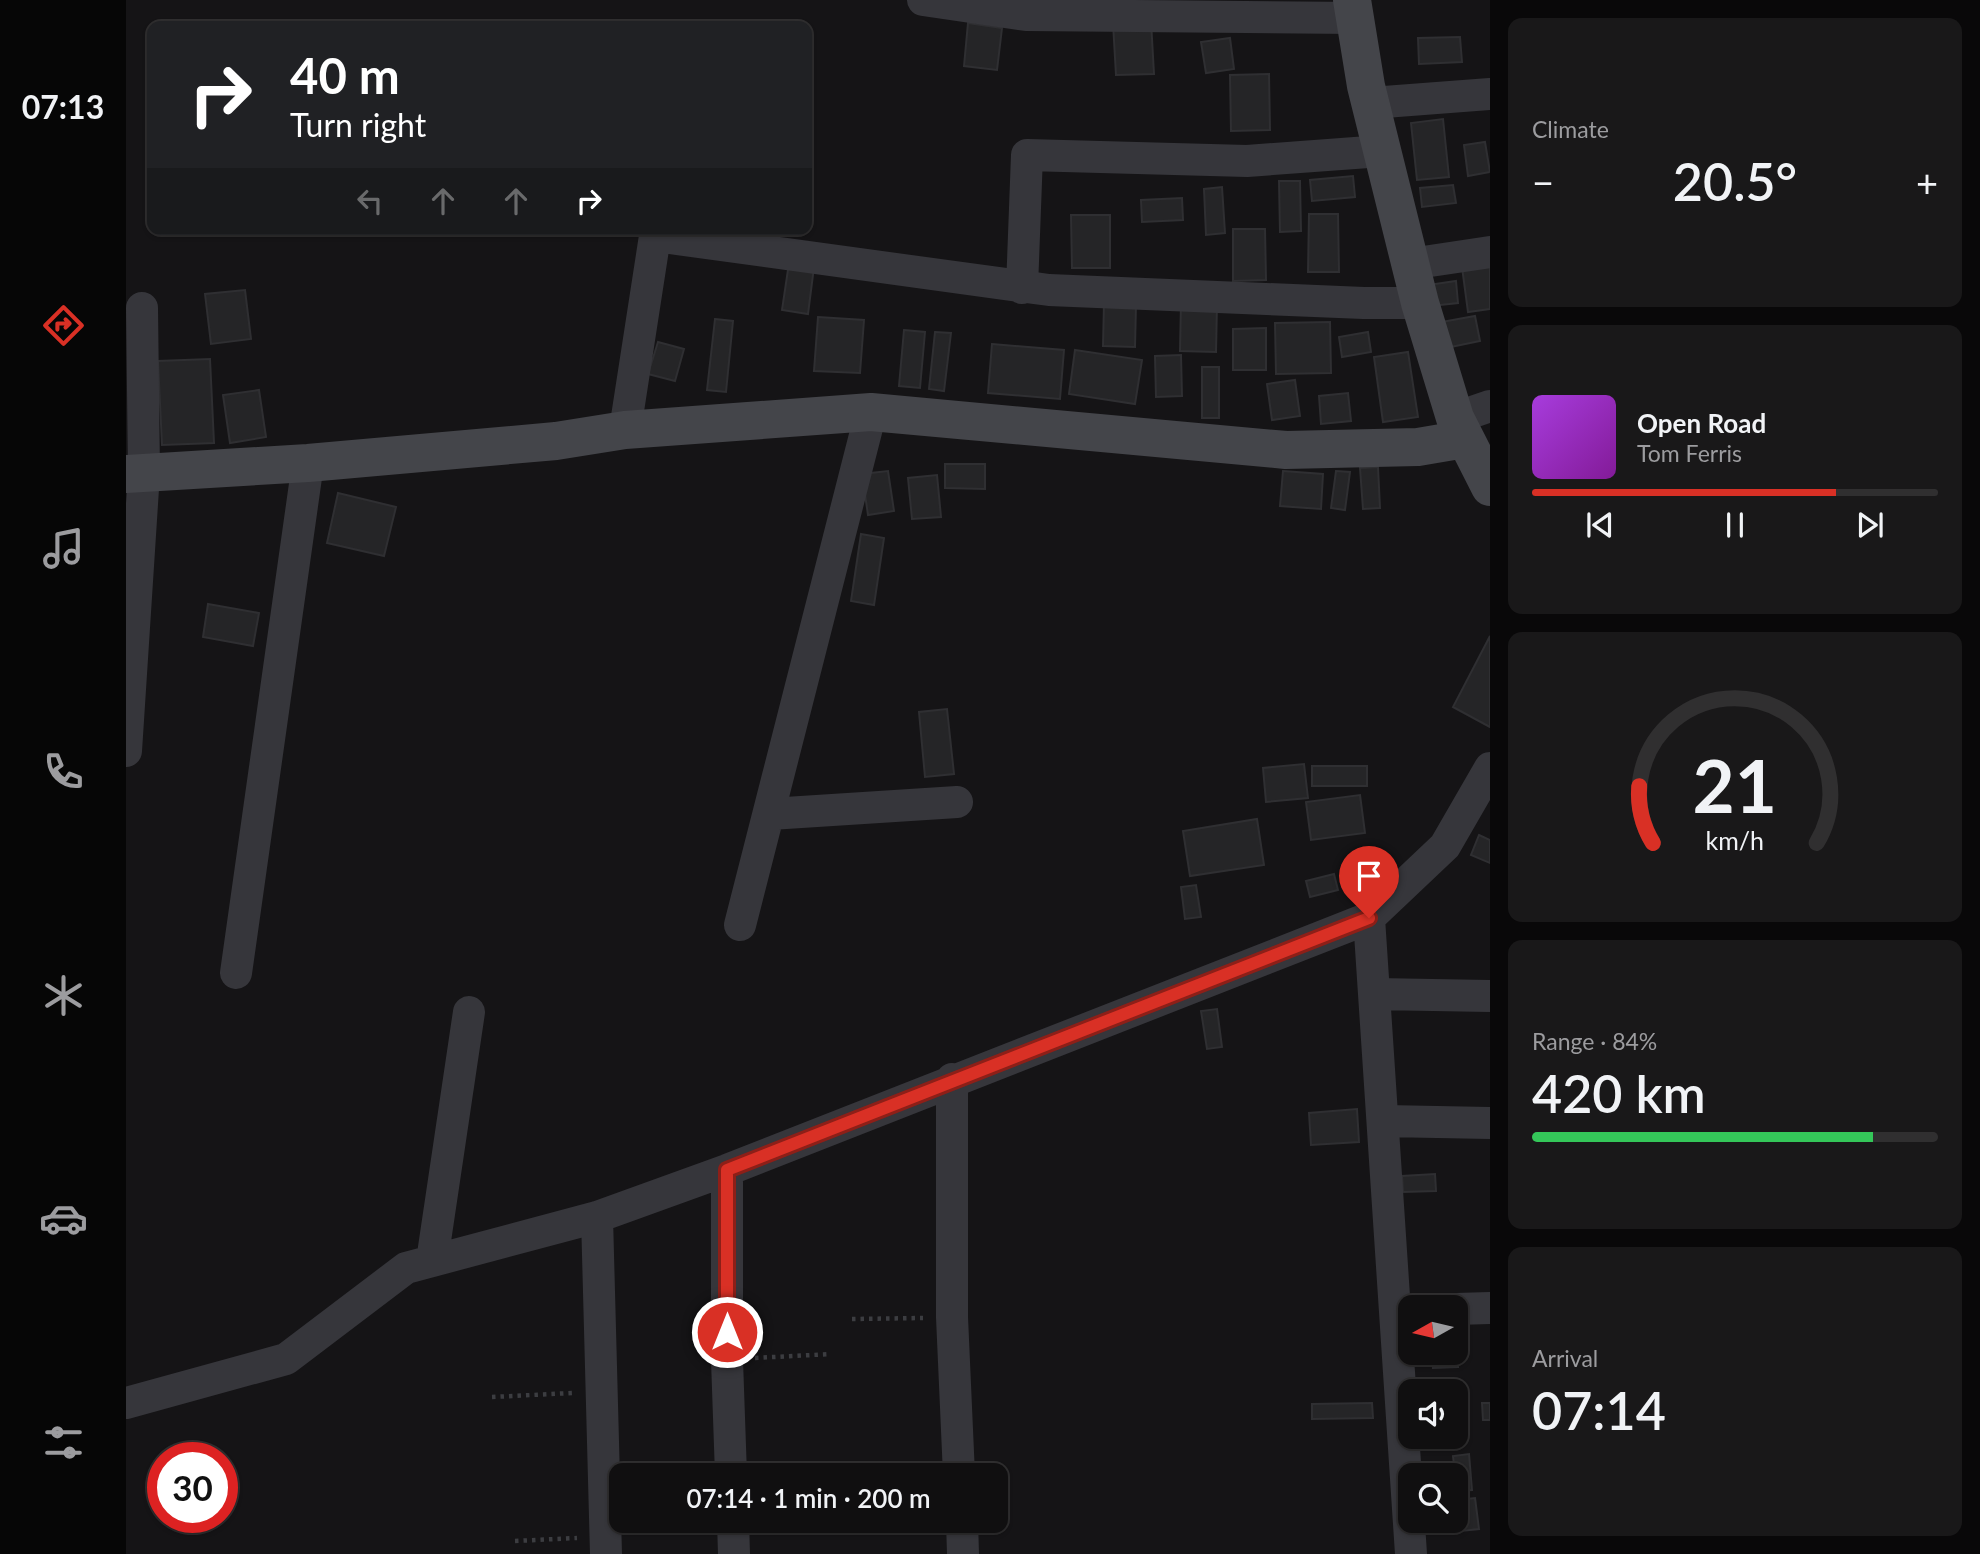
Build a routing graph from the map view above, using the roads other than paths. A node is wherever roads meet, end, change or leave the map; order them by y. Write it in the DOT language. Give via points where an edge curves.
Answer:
graph roads {
  1 [pos="923,0"];
  2 [pos="1354,9"];
  3 [pos="1490,94"];
  4 [pos="1371,103"];
  5 [pos="1382,151"];
  6 [pos="1490,252"];
  7 [pos="1410,264"];
  8 [pos="1023,288"];
  9 [pos="1420,303"];
  10 [pos="142,308"];
  11 [pos="871,412"];
  12 [pos="1470,421"];
  13 [pos="625,429"];
  14 [pos="308,463"];
  15 [pos="135,473"];
  16 [pos="1490,487"];
  17 [pos="126,751"];
  18 [pos="1490,768"];
  19 [pos="957,802"];
  20 [pos="770,814"];
  21 [pos="1369,918"];
  22 [pos="740,925"];
  23 [pos="236,973"];
  24 [pos="1376,994"];
  25 [pos="1490,996"];
  26 [pos="469,1012"];
  27 [pos="952,1079"];
  28 [pos="1385,1121"];
  29 [pos="1490,1123"];
  30 [pos="727,1170"];
  31 [pos="597,1217"];
  32 [pos="432,1261"];
  33 [pos="1402,1295"];
  34 [pos="1490,1308"];
  35 [pos="1468,1309"];
  36 [pos="1406,1365"];
  37 [pos="126,1403"];
  38 [pos="731,1463"];
  39 [pos="959,1463"];
  40 [pos="733,1533"];
  41 [pos="962,1533"];
  42 [pos="606,1545"];
  43 [pos="734,1554"];
  44 [pos="963,1554"];
  45 [pos="1411,1554"];
  1 -- 2 [label="street" via="1026,15"];
  2 -- 4 [label="street"];
  3 -- 4 [label="street"];
  4 -- 5 [label="street"];
  5 -- 7 [label="street"];
  5 -- 8 [label="street" via="1248,161 1027,155"];
  6 -- 7 [label="street"];
  7 -- 9 [label="street"];
  8 -- 9 [label="street"];
  8 -- 13 [label="street" via="655,236"];
  9 -- 12 [label="street"];
  10 -- 15 [label="street"];
  11 -- 12 [label="street" via="1286,450 1418,447"];
  11 -- 13 [label="street"];
  11 -- 20 [label="street"];
  12 -- 16 [label="street"];
  13 -- 14 [label="street" via="556,441"];
  14 -- 15 [label="street"];
  14 -- 23 [label="street"];
  15 -- 17 [label="street"];
  18 -- 21 [label="street" via="1445,846"];
  19 -- 20 [label="street"];
  20 -- 22 [label="street"];
  21 -- 24 [label="street"];
  21 -- 27 [label="street"];
  24 -- 25 [label="street"];
  24 -- 28 [label="street"];
  26 -- 32 [label="street"];
  27 -- 30 [label="street"];
  27 -- 39 [label="street" via="952,1317"];
  28 -- 29 [label="street"];
  28 -- 33 [label="street"];
  30 -- 31 [label="street"];
  30 -- 38 [label="street"];
  31 -- 32 [label="street"];
  31 -- 42 [label="street"];
  32 -- 37 [label="street" via="407,1268 286,1359"];
  34 -- 35 [label="street"];
  36 -- 45 [label="street"];
  40 -- 43 [label="street"];
  41 -- 44 [label="street"];
}
